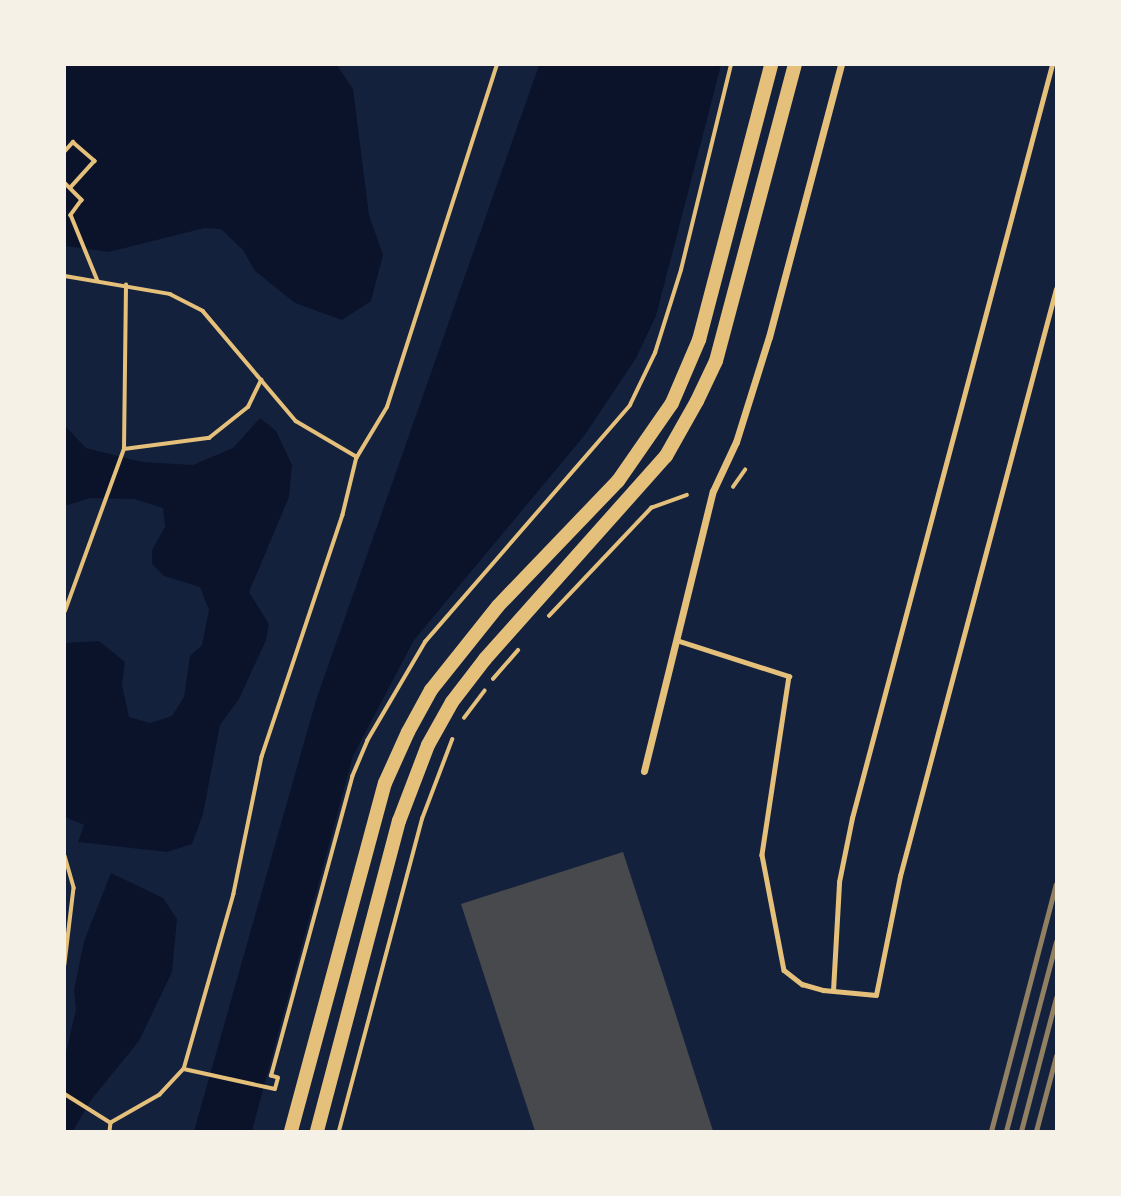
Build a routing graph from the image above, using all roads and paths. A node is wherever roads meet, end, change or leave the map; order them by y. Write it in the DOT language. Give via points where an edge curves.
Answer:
graph roads {
  1 [pos="497,65"];
  2 [pos="731,65"];
  3 [pos="771,65"];
  4 [pos="795,65"];
  5 [pos="841,65"];
  6 [pos="1052,65"];
  7 [pos="65,150"];
  8 [pos="65,183"];
  9 [pos="71,188"];
  10 [pos="65,276"];
  11 [pos="98,281"];
  12 [pos="126,285"];
  13 [pos="1056,289"];
  14 [pos="261,379"];
  15 [pos="124,449"];
  16 [pos="356,457"];
  17 [pos="745,470"];
  18 [pos="733,487"];
  19 [pos="687,495"];
  20 [pos="65,611"];
  21 [pos="542,622"];
  22 [pos="676,640"];
  23 [pos="525,642"];
  24 [pos="645,771"];
  25 [pos="65,856"];
  26 [pos="65,964"];
  27 [pos="832,991"];
  28 [pos="184,1069"];
  29 [pos="65,1094"];
  30 [pos="111,1124"];
  31 [pos="110,1131"];
  32 [pos="291,1131"];
  33 [pos="317,1131"];
  34 [pos="339,1131"];
  1 -- 16 [label="path" via="387,407"];
  2 -- 28 [label="path" via="681,270 655,353 630,405 425,642 367,741 352,777 271,1076 278,1078 275,1089"];
  3 -- 32 [label="main road" via="699,340 672,403 618,481 498,606 431,690 408,732 386,783"];
  4 -- 33 [label="main road" via="716,360 685,425 635,494 485,659 452,702 428,745 399,821"];
  5 -- 22 [label="street" via="769,337 736,442 713,491"];
  6 -- 27 [label="lane" via="852,818 839,883"];
  7 -- 9 [label="path" via="73,142 95,161"];
  8 -- 9 [label="path"];
  9 -- 11 [label="path" via="82,200 71,215"];
  10 -- 11 [label="path"];
  11 -- 12 [label="path"];
  12 -- 14 [label="path" via="170,294 203,311"];
  12 -- 15 [label="path"];
  13 -- 27 [label="lane" via="900,876 876,995"];
  14 -- 15 [label="path" via="248,407 209,438"];
  14 -- 16 [label="path" via="296,421"];
  15 -- 20 [label="path"];
  16 -- 28 [label="path" via="344,515 262,757 234,894"];
  17 -- 18 [label="path"];
  19 -- 21 [label="path" via="651,508"];
  22 -- 24 [label="street"];
  22 -- 27 [label="lane" via="789,676 762,855 784,970 802,984"];
  23 -- 34 [label="path" via="457,727 436,776"];
  25 -- 26 [label="path" via="74,888"];
  28 -- 30 [label="path" via="160,1095"];
  29 -- 30 [label="path"];
  30 -- 31 [label="path"];
}
